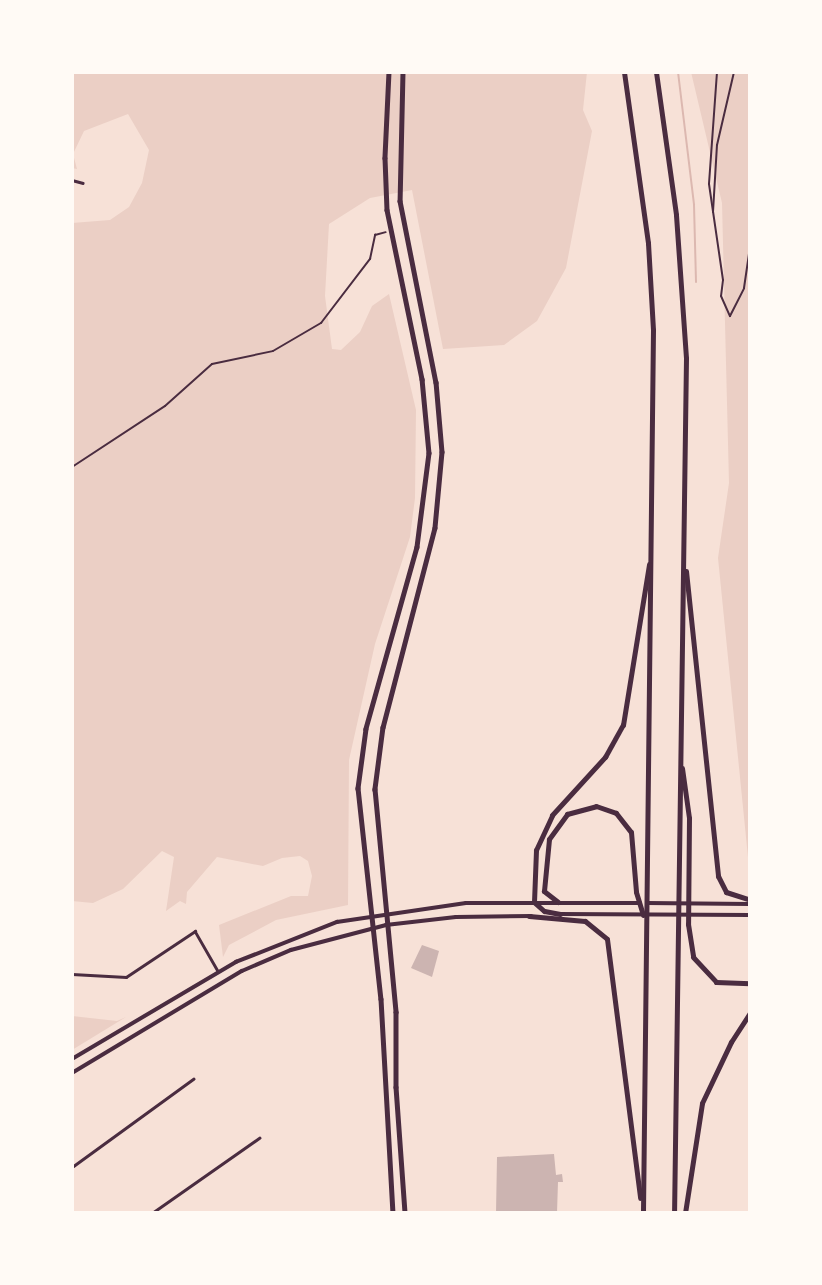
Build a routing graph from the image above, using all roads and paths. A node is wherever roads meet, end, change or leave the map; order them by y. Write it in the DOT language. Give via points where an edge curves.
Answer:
graph roads {
  1 [pos="389,72"];
  2 [pos="403,72"];
  3 [pos="624,72"];
  4 [pos="656,72"];
  5 [pos="717,72"];
  6 [pos="734,72"];
  7 [pos="72,180"];
  8 [pos="83,183"];
  9 [pos="712,213"];
  10 [pos="391,232"];
  11 [pos="750,247"];
  12 [pos="72,467"];
  13 [pos="652,550"];
  14 [pos="683,550"];
  15 [pos="679,749"];
  16 [pos="534,902"];
  17 [pos="558,902"];
  18 [pos="750,902"];
  19 [pos="384,912"];
  20 [pos="560,914"];
  21 [pos="370,915"];
  22 [pos="750,915"];
  23 [pos="529,916"];
  24 [pos="645,922"];
  25 [pos="386,925"];
  26 [pos="372,928"];
  27 [pos="218,971"];
  28 [pos="72,974"];
  29 [pos="750,982"];
  30 [pos="750,1013"];
  31 [pos="72,1059"];
  32 [pos="72,1073"];
  33 [pos="193,1079"];
  34 [pos="259,1138"];
  35 [pos="72,1167"];
  36 [pos="643,1212"];
  37 [pos="152,1213"];
  38 [pos="393,1213"];
  39 [pos="405,1213"];
  40 [pos="674,1213"];
  41 [pos="685,1213"];
  1 -- 10 [label="main road" via="385,158"];
  2 -- 19 [label="main road" via="400,201 436,382 442,452 435,528 379,748 376,830"];
  3 -- 13 [label="highway" via="650,277"];
  4 -- 14 [label="highway" via="682,278"];
  5 -- 9 [label="path" via="708,152"];
  6 -- 9 [label="path" via="717,145"];
  7 -- 8 [label="street"];
  9 -- 11 [label="path" via="723,280 721,296 730,316 744,288"];
  10 -- 12 [label="path" via="374,234 370,259 321,323 273,351 212,364 158,411"];
  10 -- 21 [label="main road" via="422,379 429,453 417,547 362,750 358,804"];
  13 -- 16 [label="highway" via="627,714 604,757 542,832 535,859"];
  13 -- 24 [label="highway"];
  14 -- 15 [label="highway"];
  14 -- 18 [label="highway" via="719,876 726,892"];
  15 -- 29 [label="highway" via="689,818 688,923 693,957 716,982"];
  15 -- 40 [label="highway"];
  16 -- 17 [label="main road"];
  16 -- 19 [label="main road" via="466,902"];
  16 -- 20 [label="highway" via="544,911"];
  17 -- 18 [label="main road"];
  17 -- 24 [label="highway" via="544,891 549,839 559,822 575,809 603,807 616,813 631,832 636,892"];
  19 -- 21 [label="main road"];
  19 -- 25 [label="main road"];
  20 -- 22 [label="main road"];
  20 -- 23 [label="main road"];
  21 -- 26 [label="main road"];
  21 -- 27 [label="main road" via="291,937"];
  23 -- 25 [label="main road" via="456,917"];
  23 -- 36 [label="highway" via="585,920 607,939"];
  24 -- 36 [label="highway"];
  25 -- 26 [label="main road"];
  25 -- 39 [label="main road" via="396,1012"];
  26 -- 32 [label="main road" via="291,950 242,971"];
  26 -- 38 [label="main road" via="384,1031"];
  27 -- 28 [label="street" via="195,931 126,977"];
  27 -- 31 [label="main road"];
  30 -- 41 [label="highway" via="730,1042 702,1102"];
  33 -- 35 [label="street"];
  34 -- 37 [label="street"];
}
